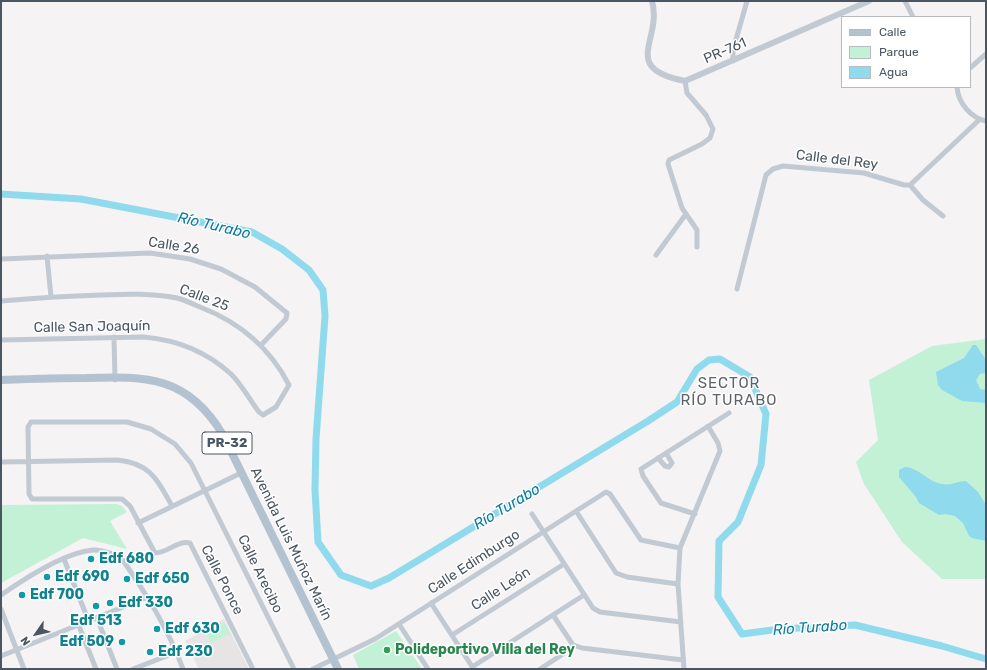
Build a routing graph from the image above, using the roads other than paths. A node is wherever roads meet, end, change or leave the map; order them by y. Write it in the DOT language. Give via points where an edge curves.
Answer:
graph roads {
  1 [pos="652,1"];
  2 [pos="747,1"];
  3 [pos="870,1"];
  4 [pos="905,1"];
  5 [pos="912,16"];
  6 [pos="986,54"];
  7 [pos="733,61"];
  8 [pos="971,67"];
  9 [pos="685,81"];
  10 [pos="956,88"];
  11 [pos="979,120"];
  12 [pos="986,121"];
  13 [pos="910,185"];
  14 [pos="686,214"];
  15 [pos="943,216"];
  16 [pos="697,247"];
  17 [pos="656,255"];
  18 [pos="47,256"];
  19 [pos="1,259"];
  20 [pos="737,288"];
  21 [pos="51,297"];
  22 [pos="1,301"];
  23 [pos="114,337"];
  24 [pos="1,340"];
  25 [pos="261,345"];
  26 [pos="115,379"];
  27 [pos="1,380"];
  28 [pos="1,384"];
  29 [pos="254,405"];
  30 [pos="729,413"];
  31 [pos="708,426"];
  32 [pos="666,453"];
  33 [pos="658,458"];
  34 [pos="1,462"];
  35 [pos="28,462"];
  36 [pos="240,473"];
  37 [pos="205,490"];
  38 [pos="172,506"];
  39 [pos="576,511"];
  40 [pos="532,514"];
  41 [pos="695,514"];
  42 [pos="138,523"];
  43 [pos="543,532"];
  44 [pos="680,548"];
  45 [pos="64,559"];
  46 [pos="564,564"];
  47 [pos="678,584"];
  48 [pos="1,595"];
  49 [pos="584,595"];
  50 [pos="148,597"];
  51 [pos="431,603"];
  52 [pos="1,609"];
  53 [pos="554,615"];
  54 [pos="97,618"];
  55 [pos="89,622"];
  56 [pos="681,622"];
  57 [pos="399,624"];
  58 [pos="79,626"];
  59 [pos="452,635"];
  60 [pos="573,644"];
  61 [pos="17,651"];
  62 [pos="177,652"];
  63 [pos="1,656"];
  64 [pos="332,660"];
  65 [pos="683,660"];
  66 [pos="473,668"];
  67 [pos="24,669"];
  68 [pos="96,669"];
  69 [pos="117,669"];
  70 [pos="133,669"];
  71 [pos="183,669"];
  72 [pos="252,669"];
  73 [pos="294,669"];
  74 [pos="313,669"];
  75 [pos="334,669"];
  76 [pos="338,669"];
  77 [pos="428,669"];
  78 [pos="540,669"];
  79 [pos="684,669"];
  1 -- 9 [label="street" via="654,18 648,46 651,66 665,77"];
  2 -- 7 [label="street" via="733,50"];
  3 -- 7 [label="street, PR-761 / PR-761"];
  4 -- 5 [label="street"];
  6 -- 8 [label="street"];
  7 -- 9 [label="street, PR-761 / PR-761"];
  9 -- 14 [label="street" via="687,93 706,115 713,129 710,138 702,144 669,160 668,164"];
  10 -- 11 [label="street" via="959,100"];
  11 -- 12 [label="street"];
  11 -- 13 [label="street"];
  13 -- 15 [label="street" via="923,200"];
  13 -- 20 [label="street, Calle del Rey" via="864,173 782,166 773,169 766,175"];
  14 -- 16 [label="street" via="697,230"];
  14 -- 17 [label="street"];
  18 -- 19 [label="street, Calle 26"];
  18 -- 21 [label="street"];
  18 -- 25 [label="street, Calle 26" via="150,253 190,259 221,269 255,287 286,313 286,319"];
  21 -- 22 [label="street, Calle 25"];
  21 -- 25 [label="street, Calle 25" via="140,294 178,299 222,315"];
  23 -- 24 [label="street, Calle San Joaquín"];
  23 -- 26 [label="street"];
  23 -- 29 [label="street, Calle San Joaquín" via="164,339 201,352 232,375"];
  25 -- 29 [label="street, Calle 25" via="282,370 289,385 276,407 263,415"];
  26 -- 27 [label="main road, Avenida Luis Muñoz Marín / PR-32"];
  26 -- 28 [label="main road, Avenida Luis Muñoz Marín / PR-32"];
  26 -- 36 [label="main road, Avenida Luis Muñoz Marín / PR-32" via="138,378 159,382 182,391 194,400 218,427"];
  30 -- 31 [label="street"];
  31 -- 32 [label="street"];
  31 -- 41 [label="street" via="720,451"];
  32 -- 33 [label="street"];
  32 -- 33 [label="street" via="672,463 669,467"];
  33 -- 41 [label="street" via="641,469 643,476 661,503"];
  34 -- 35 [label="street"];
  35 -- 37 [label="street, Calle Arecibo" via="28,428 31,422 127,422 151,429 175,444 191,463"];
  35 -- 38 [label="street" via="130,461 154,476"];
  35 -- 42 [label="street, Calle Ponce" via="29,494 32,499 122,499 130,506"];
  36 -- 37 [label="street"];
  36 -- 64 [label="main road, Avenida Luis Muñoz Marín / PR-32"];
  37 -- 38 [label="street"];
  37 -- 73 [label="street, Calle Arecibo"];
  38 -- 42 [label="street"];
  39 -- 43 [label="street, Calle Edimburgo"];
  39 -- 44 [label="street, Calle Edimburgo" via="606,492 610,494 641,540"];
  39 -- 47 [label="street" via="616,573 627,577"];
  40 -- 43 [label="street"];
  41 -- 44 [label="street"];
  42 -- 72 [label="street, Calle Ponce" via="155,553 183,541 190,543"];
  43 -- 46 [label="street"];
  43 -- 51 [label="street, Calle Edimburgo"];
  44 -- 47 [label="street"];
  45 -- 48 [label="street" via="22,580"];
  45 -- 50 [label="street" via="93,550 120,556"];
  45 -- 55 [label="street"];
  46 -- 49 [label="street"];
  46 -- 59 [label="street, Calle León"];
  47 -- 56 [label="street"];
  49 -- 53 [label="street"];
  49 -- 56 [label="street" via="593,608 600,612"];
  50 -- 54 [label="street"];
  50 -- 62 [label="street"];
  51 -- 57 [label="street, Calle Edimburgo"];
  51 -- 59 [label="street"];
  52 -- 61 [label="street"];
  53 -- 60 [label="street"];
  53 -- 66 [label="street"];
  54 -- 55 [label="street"];
  54 -- 69 [label="street"];
  55 -- 58 [label="street"];
  56 -- 65 [label="street"];
  57 -- 64 [label="street, Calle Edimburgo"];
  57 -- 77 [label="street"];
  58 -- 61 [label="street"];
  58 -- 68 [label="street"];
  59 -- 66 [label="street"];
  60 -- 65 [label="street" via="582,648"];
  60 -- 78 [label="street"];
  61 -- 63 [label="street"];
  61 -- 67 [label="street"];
  62 -- 70 [label="street"];
  62 -- 71 [label="street"];
  64 -- 74 [label="street, Calle Edimburgo"];
  64 -- 75 [label="main road, Avenida Luis Muñoz Marín / PR-32"];
  64 -- 76 [label="main road, Avenida Luis Muñoz Marín / PR-32"];
  65 -- 79 [label="street"];
}
